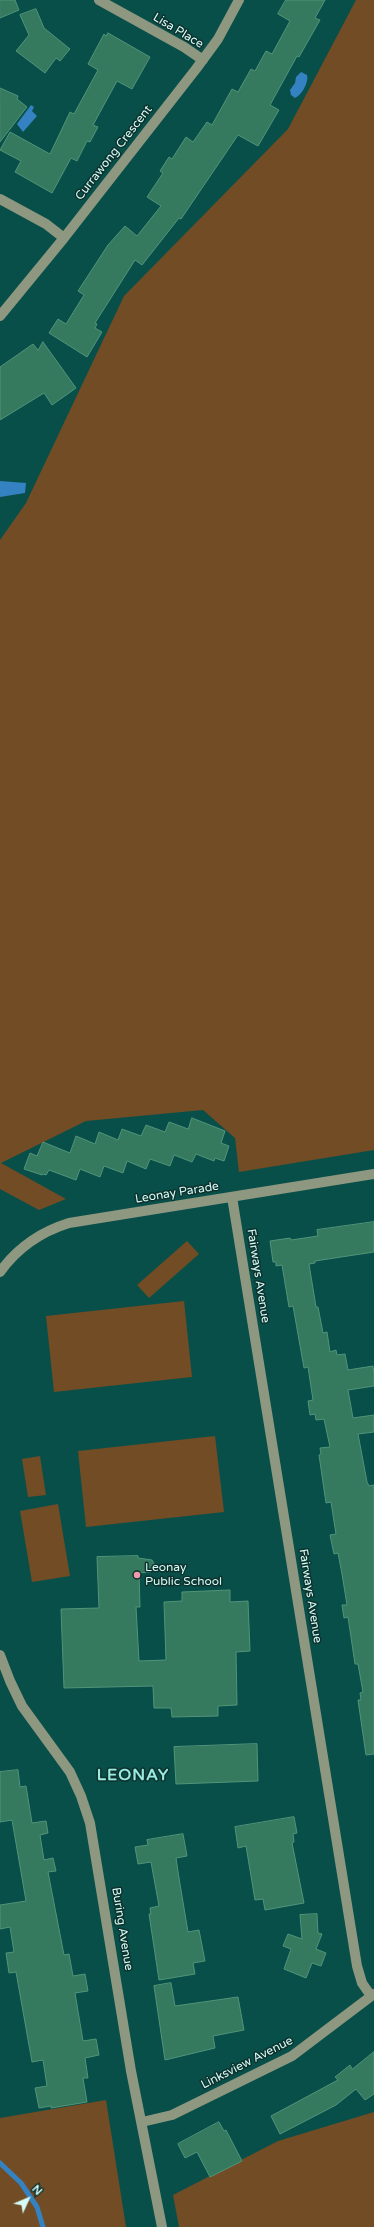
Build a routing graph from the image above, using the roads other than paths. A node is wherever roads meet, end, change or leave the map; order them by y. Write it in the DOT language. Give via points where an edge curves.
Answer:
graph roads {
  1 [pos="99,0"];
  2 [pos="239,0"];
  3 [pos="203,60"];
  4 [pos="0,199"];
  5 [pos="64,238"];
  6 [pos="0,316"];
  7 [pos="374,1174"];
  8 [pos="232,1197"];
  9 [pos="0,1272"];
  10 [pos="0,1655"];
  11 [pos="372,1995"];
  12 [pos="142,2122"];
  13 [pos="162,2227"];
  1 -- 3 [label="street, Lisa Place"];
  2 -- 3 [label="street, Currawong Crescent" via="218,39"];
  3 -- 5 [label="street, Currawong Crescent"];
  4 -- 5 [label="street" via="46,224"];
  5 -- 6 [label="street, Currawong Crescent"];
  7 -- 8 [label="street, Leonay Parade"];
  8 -- 9 [label="street, Leonay Parade" via="92,1219 58,1227 42,1233 23,1246"];
  8 -- 11 [label="street, Fairways Avenue" via="357,1966 362,1983"];
  10 -- 12 [label="street, Buring Avenue" via="22,1706 70,1772 86,1809 94,1841 131,2071"];
  11 -- 12 [label="street, Linksview Avenue" via="292,2056 172,2115"];
  12 -- 13 [label="street, Buring Avenue"];
}
